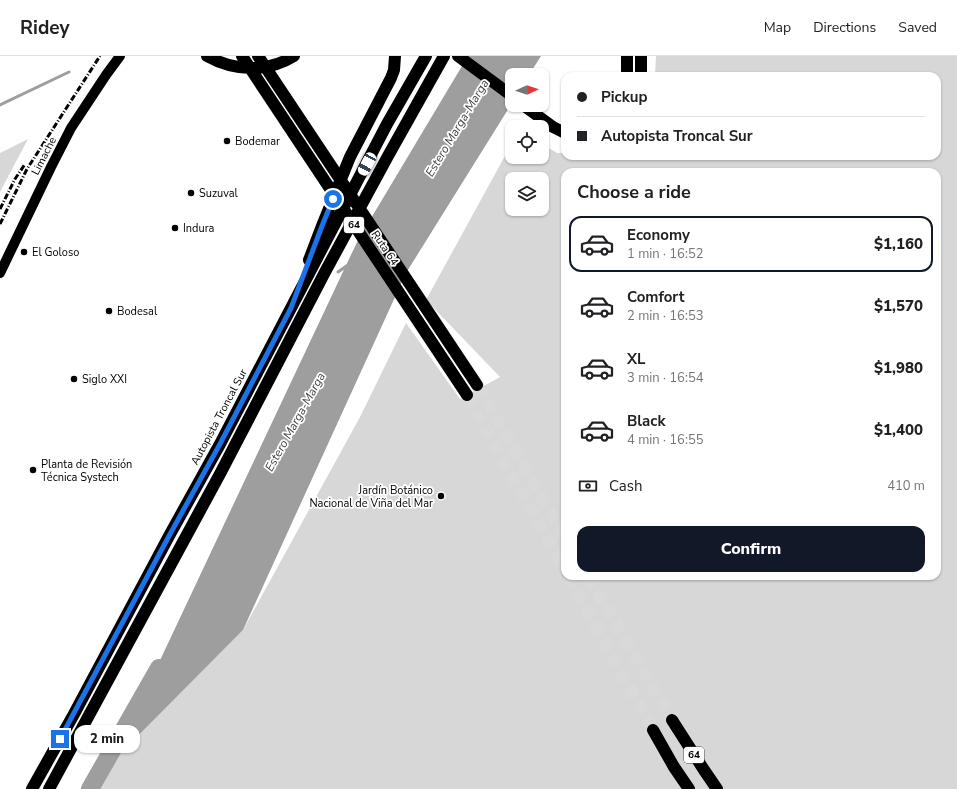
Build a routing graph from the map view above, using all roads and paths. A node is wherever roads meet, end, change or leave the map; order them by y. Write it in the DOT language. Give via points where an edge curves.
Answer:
graph roads {
  1 [pos="120,56"];
  2 [pos="207,56"];
  3 [pos="242,56"];
  4 [pos="258,56"];
  5 [pos="294,56"];
  6 [pos="395,56"];
  7 [pos="426,56"];
  8 [pos="444,56"];
  9 [pos="454,56"];
  10 [pos="458,56"];
  11 [pos="627,56"];
  12 [pos="641,56"];
  13 [pos="627,72"];
  14 [pos="641,72"];
  15 [pos="505,91"];
  16 [pos="533,112"];
  17 [pos="559,127"];
  18 [pos="388,156"];
  19 [pos="0,273"];
  20 [pos="291,308"];
  21 [pos="477,385"];
  22 [pos="467,395"];
  23 [pos="672,720"];
  24 [pos="653,730"];
  25 [pos="32,789"];
  26 [pos="49,789"];
  27 [pos="689,789"];
  28 [pos="717,789"];
  1 -- 19 [label="main road, Limache" via="71,128"];
  2 -- 5 [label="highway" via="222,64 254,68 282,63"];
  3 -- 22 [label="highway, Ruta 64 / 64"];
  4 -- 21 [label="highway, Ruta 64 / 64"];
  6 -- 20 [label="highway" via="391,78 350,157"];
  7 -- 20 [label="highway, Autopista Troncal Sur" via="387,124"];
  8 -- 18 [label="highway"];
  9 -- 18 [label="highway"];
  10 -- 15 [label="highway"];
  11 -- 13 [label="highway"];
  12 -- 14 [label="highway"];
  16 -- 17 [label="highway"];
  18 -- 26 [label="highway"];
  20 -- 25 [label="highway, Autopista Troncal Sur"];
  23 -- 28 [label="highway, 64"];
  24 -- 27 [label="highway, 64"];
}
